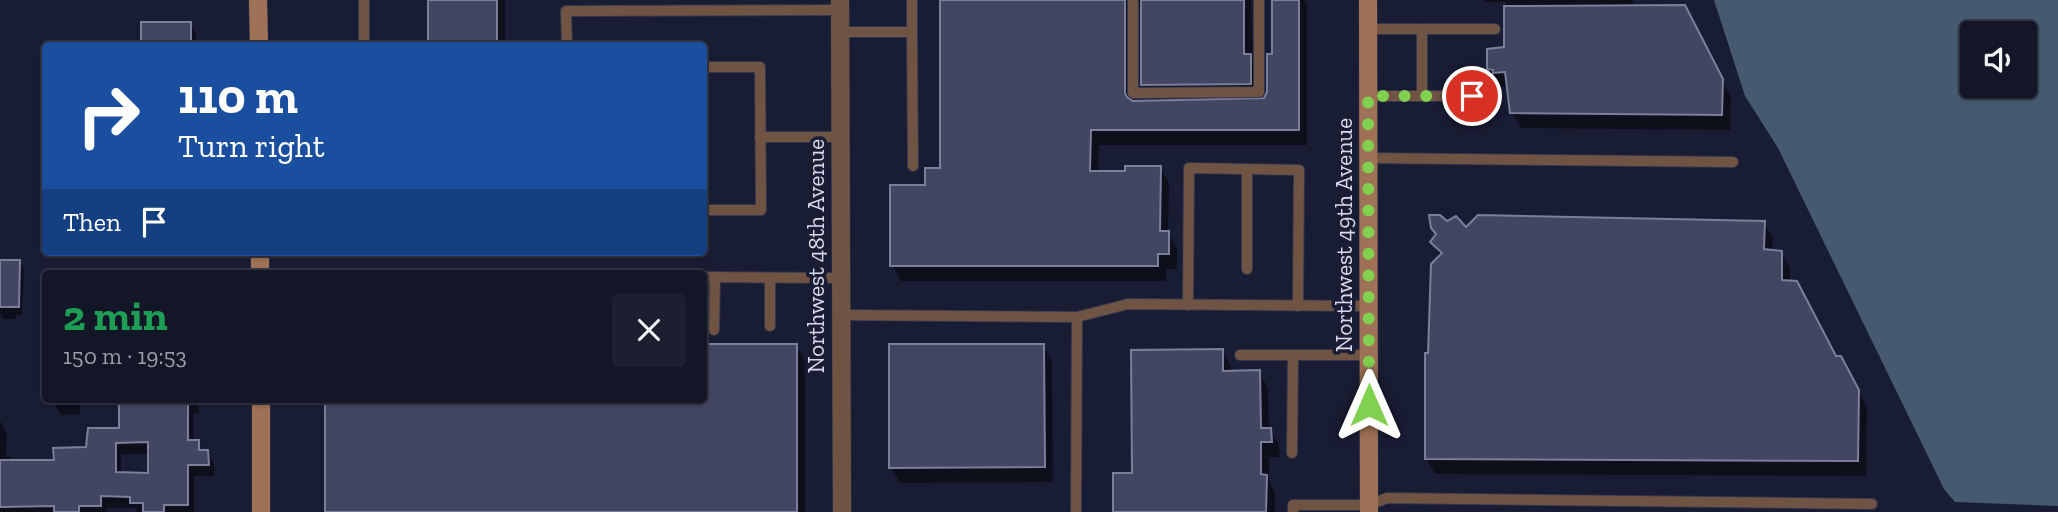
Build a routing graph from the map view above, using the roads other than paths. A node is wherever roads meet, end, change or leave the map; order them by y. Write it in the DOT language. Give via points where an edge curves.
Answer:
graph roads {
  1 [pos="258,0"];
  2 [pos="364,0"];
  3 [pos="912,0"];
  4 [pos="1133,0"];
  5 [pos="1259,0"];
  6 [pos="1368,0"];
  7 [pos="729,5"];
  8 [pos="840,5"];
  9 [pos="566,6"];
  10 [pos="1368,29"];
  11 [pos="1422,29"];
  12 [pos="1495,29"];
  13 [pos="840,32"];
  14 [pos="912,32"];
  15 [pos="259,42"];
  16 [pos="364,42"];
  17 [pos="567,42"];
  18 [pos="707,67"];
  19 [pos="1368,96"];
  20 [pos="1422,96"];
  21 [pos="1496,96"];
  22 [pos="840,137"];
  23 [pos="760,138"];
  24 [pos="1368,158"];
  25 [pos="1733,162"];
  26 [pos="913,166"];
  27 [pos="1247,169"];
  28 [pos="707,210"];
  29 [pos="1248,269"];
  30 [pos="709,277"];
  31 [pos="770,278"];
  32 [pos="841,278"];
  33 [pos="1188,305"];
  34 [pos="1298,306"];
  35 [pos="1369,306"];
  36 [pos="841,316"];
  37 [pos="1077,317"];
  38 [pos="770,326"];
  39 [pos="715,330"];
  40 [pos="1240,355"];
  41 [pos="1293,355"];
  42 [pos="1369,355"];
  43 [pos="261,403"];
  44 [pos="1292,453"];
  45 [pos="1872,503"];
  46 [pos="1369,509"];
  47 [pos="261,512"];
  48 [pos="842,512"];
  49 [pos="1076,512"];
  50 [pos="1293,512"];
  1 -- 15 [label="street"];
  2 -- 16 [label="lane"];
  3 -- 14 [label="lane"];
  4 -- 5 [label="lane" via="1133,93 1171,93 1259,92"];
  6 -- 10 [label="street, Northwest 49th Avenue"];
  7 -- 8 [label="lane"];
  7 -- 9 [label="lane"];
  8 -- 13 [label="street, Northwest 48th Avenue"];
  9 -- 17 [label="lane"];
  10 -- 11 [label="lane"];
  10 -- 19 [label="street, Northwest 49th Avenue"];
  11 -- 12 [label="lane"];
  11 -- 20 [label="lane"];
  13 -- 14 [label="lane"];
  13 -- 22 [label="street, Northwest 48th Avenue"];
  14 -- 26 [label="lane"];
  18 -- 23 [label="lane" via="760,67"];
  19 -- 20 [label="lane"];
  19 -- 24 [label="street, Northwest 49th Avenue"];
  20 -- 21 [label="lane"];
  22 -- 23 [label="lane"];
  22 -- 32 [label="street, Northwest 48th Avenue"];
  23 -- 28 [label="lane" via="761,210"];
  24 -- 25 [label="lane"];
  24 -- 35 [label="street, Northwest 49th Avenue"];
  27 -- 29 [label="lane"];
  27 -- 33 [label="lane" via="1189,168"];
  27 -- 34 [label="lane" via="1299,170"];
  30 -- 31 [label="lane"];
  30 -- 39 [label="lane"];
  31 -- 32 [label="lane"];
  31 -- 38 [label="lane"];
  32 -- 36 [label="street, Northwest 48th Avenue"];
  33 -- 34 [label="lane"];
  33 -- 37 [label="lane" via="1128,304"];
  34 -- 35 [label="lane"];
  35 -- 42 [label="street, Northwest 49th Avenue"];
  36 -- 37 [label="lane"];
  36 -- 48 [label="street, Northwest 48th Avenue"];
  37 -- 49 [label="lane"];
  40 -- 41 [label="lane"];
  41 -- 42 [label="lane"];
  41 -- 44 [label="lane"];
  42 -- 46 [label="street, Northwest 49th Avenue"];
  43 -- 47 [label="street"];
  45 -- 46 [label="lane" via="1387,498"];
  46 -- 50 [label="lane" via="1293,505"];
}
